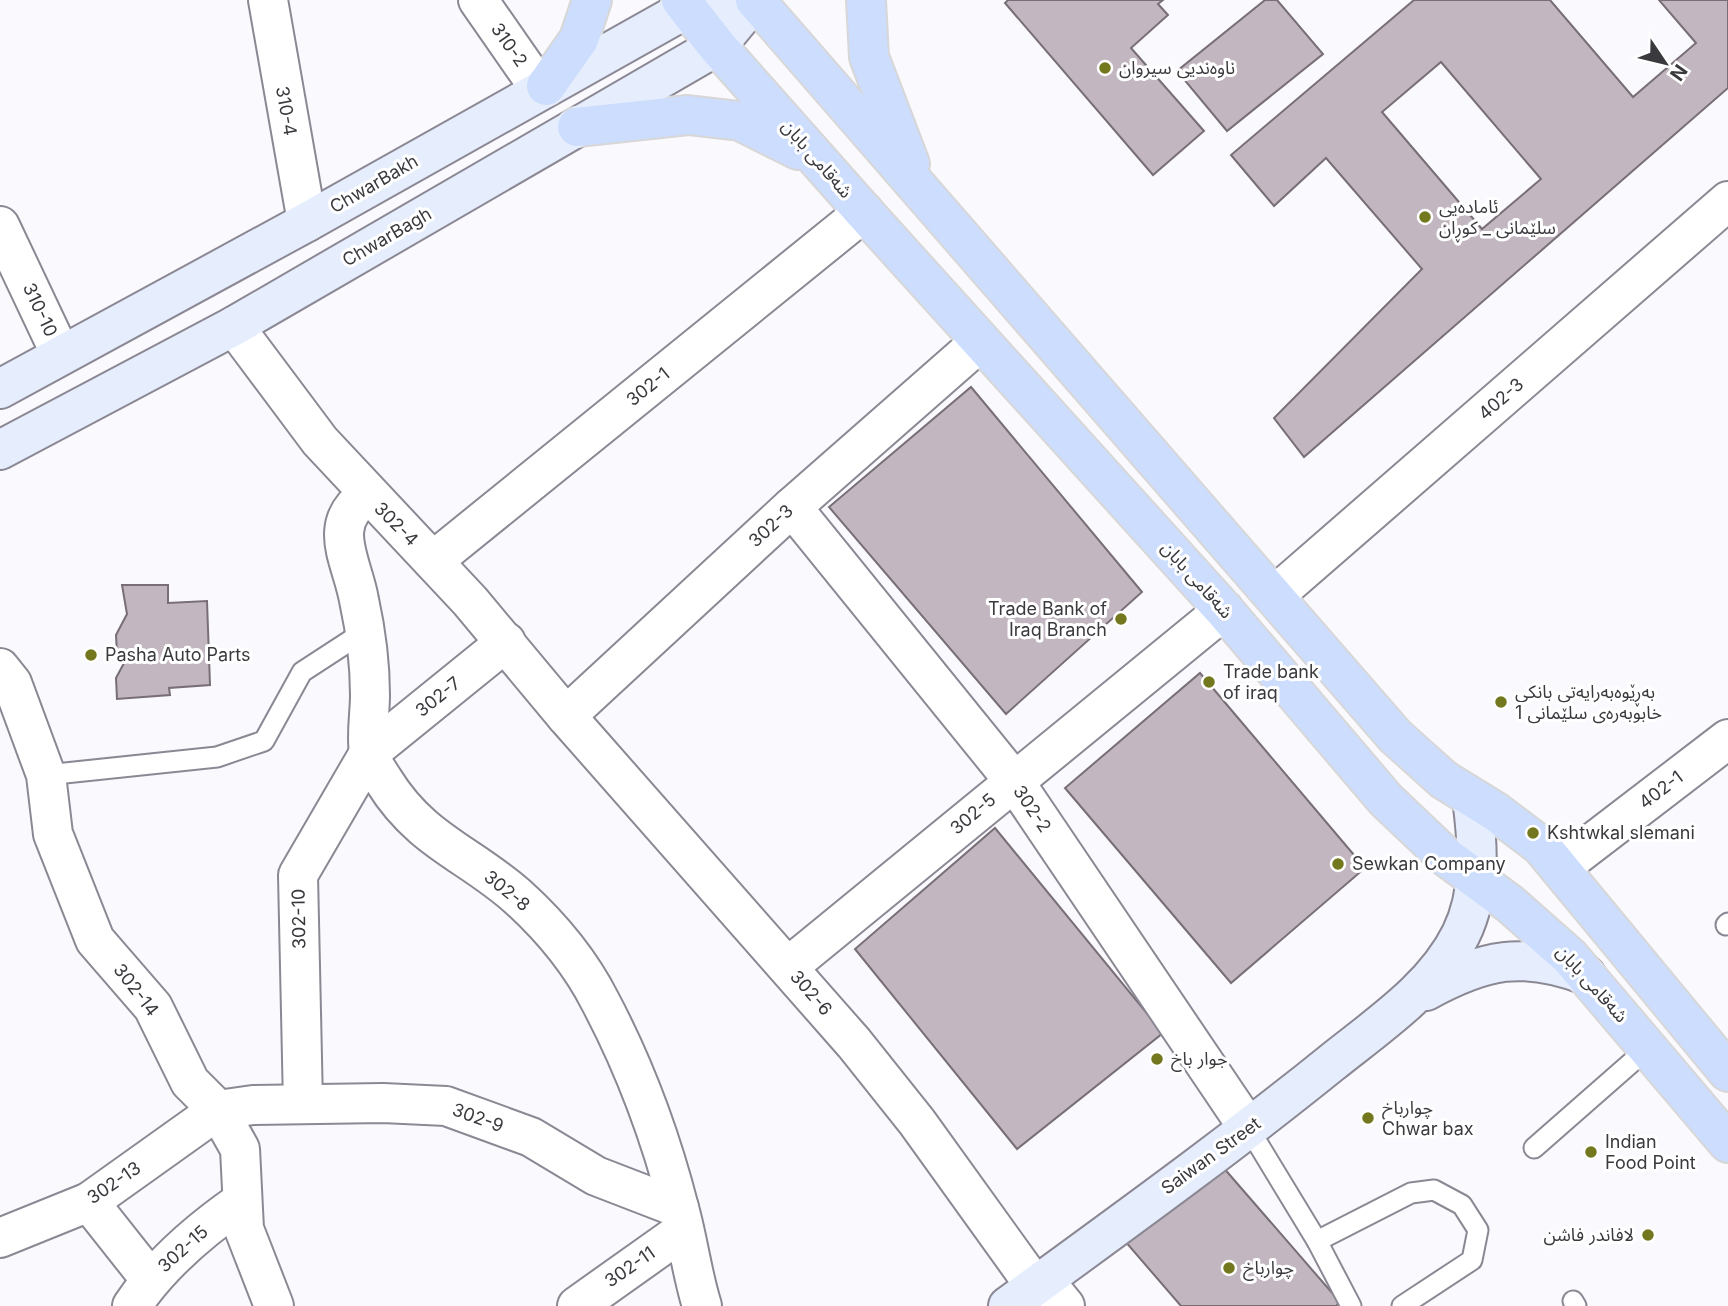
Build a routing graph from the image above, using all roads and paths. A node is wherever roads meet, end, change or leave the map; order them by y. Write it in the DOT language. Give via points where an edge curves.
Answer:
graph roads {
  1 [pos="268,0"];
  2 [pos="478,0"];
  3 [pos="593,0"];
  4 [pos="755,0"];
  5 [pos="866,0"];
  6 [pos="685,4"];
  7 [pos="717,46"];
  8 [pos="543,87"];
  9 [pos="577,127"];
  10 [pos="819,162"];
  11 [pos="919,189"];
  12 [pos="1728,201"];
  13 [pos="864,212"];
  14 [pos="307,222"];
  15 [pos="0,226"];
  16 [pos="234,326"];
  17 [pos="980,342"];
  18 [pos="61,355"];
  19 [pos="0,389"];
  20 [pos="0,450"];
  21 [pos="367,495"];
  22 [pos="792,507"];
  23 [pos="433,561"];
  24 [pos="1274,596"];
  25 [pos="1224,610"];
  26 [pos="365,631"];
  27 [pos="506,642"];
  28 [pos="0,668"];
  29 [pos="566,716"];
  30 [pos="1728,739"];
  31 [pos="369,753"];
  32 [pos="46,775"];
  33 [pos="1014,781"];
  34 [pos="1472,798"];
  35 [pos="1561,867"];
  36 [pos="1477,881"];
  37 [pos="788,967"];
  38 [pos="1586,975"];
  39 [pos="1409,1000"];
  40 [pos="1648,1048"];
  41 [pos="1728,1072"];
  42 [pos="303,1104"];
  43 [pos="218,1110"];
  44 [pos="1249,1129"];
  45 [pos="1728,1143"];
  46 [pos="1534,1148"];
  47 [pos="242,1201"];
  48 [pos="89,1202"];
  49 [pos="682,1219"];
  50 [pos="0,1238"];
  51 [pos="1317,1241"];
  52 [pos="141,1293"];
  53 [pos="1038,1294"];
  54 [pos="699,1305"];
  55 [pos="274,1306"];
  56 [pos="577,1306"];
  57 [pos="1351,1306"];
  58 [pos="1402,1306"];
  1 -- 14 [label="street, 310-4"];
  2 -- 8 [label="street, 310-2"];
  3 -- 8 [label="main road" via="579,39"];
  4 -- 6 [label="main road, ChwarBakh"];
  4 -- 7 [label="main road, ChwarBagh"];
  4 -- 11 [label="main road"];
  5 -- 11 [label="main road" via="869,57"];
  6 -- 7 [label="main road, شەقامی بابان"];
  6 -- 8 [label="main road, ChwarBakh"];
  7 -- 9 [label="main road, ChwarBagh"];
  7 -- 10 [label="main road, شەقامی بابان"];
  8 -- 14 [label="main road, ChwarBakh"];
  9 -- 10 [label="main road" via="688,115 740,121"];
  9 -- 16 [label="main road, ChwarBagh"];
  10 -- 13 [label="main road, شەقامی بابان"];
  11 -- 24 [label="main road"];
  12 -- 24 [label="street, 402-3"];
  13 -- 17 [label="main road, شەقامی بابان"];
  13 -- 23 [label="street, 302-1"];
  14 -- 18 [label="main road, ChwarBakh"];
  15 -- 18 [label="street, 310-10"];
  16 -- 20 [label="main road, ChwarBagh"];
  16 -- 21 [label="street, 302-4" via="320,441"];
  17 -- 22 [label="street, 302-3"];
  17 -- 25 [label="main road, شەقامی بابان"];
  18 -- 19 [label="main road, ChwarBakh"];
  21 -- 23 [label="street, 302-4"];
  21 -- 26 [label="street, 302-8" via="349,513 343,538"];
  22 -- 29 [label="street, 302-3"];
  22 -- 33 [label="street, 302-2"];
  23 -- 27 [label="street, 302-4"];
  24 -- 34 [label="main road" via="1395,736"];
  25 -- 33 [label="street, 302-5"];
  25 -- 36 [label="main road, شەقامی بابان" via="1386,800"];
  26 -- 31 [label="street, 302-8" via="370,672"];
  26 -- 32 [label="lane" via="302,672 264,741 217,757"];
  27 -- 29 [label="street, 302-4"];
  27 -- 31 [label="street, 302-7"];
  28 -- 32 [label="street, 302-14" via="12,682"];
  29 -- 37 [label="street, 302-6"];
  30 -- 35 [label="street, 402-1"];
  31 -- 42 [label="street, 302-10" via="298,875"];
  31 -- 49 [label="street, 302-8" via="407,813 442,845 517,896 583,972 631,1068"];
  32 -- 43 [label="street, 302-14" via="53,834 95,940 153,1007 190,1082"];
  33 -- 37 [label="street, 302-5"];
  33 -- 44 [label="street, 302-2"];
  34 -- 35 [label="main road" via="1520,828"];
  34 -- 36 [label="main road, Saiwan Street"];
  35 -- 41 [label="main road"];
  36 -- 38 [label="main road, شەقامی بابان" via="1540,929"];
  36 -- 39 [label="main road, Saiwan Street" via="1461,934 1447,958"];
  37 -- 53 [label="street, 302-6" via="917,1122"];
  38 -- 39 [label="main road, Saiwan Street" via="1527,960 1496,962 1466,970"];
  38 -- 40 [label="main road, شەقامی بابان"];
  39 -- 44 [label="main road, Saiwan Street"];
  40 -- 45 [label="main road, شەقامی بابان"];
  40 -- 46 [label="lane"];
  42 -- 43 [label="street, 302-9"];
  42 -- 49 [label="street, 302-9" via="446,1106 531,1137"];
  43 -- 47 [label="street, 302-14" via="240,1149"];
  43 -- 48 [label="street, 302-13"];
  44 -- 51 [label="lane"];
  44 -- 53 [label="main road, Saiwan Street"];
  47 -- 52 [label="street, 302-15" via="213,1221"];
  47 -- 55 [label="street, 302-14" via="244,1229"];
  48 -- 50 [label="street, 302-13"];
  48 -- 52 [label="street"];
  49 -- 54 [label="street, 302-8"];
  49 -- 56 [label="street, 302-11"];
  51 -- 57 [label="lane"];
  51 -- 58 [label="lane" via="1411,1193 1434,1190 1462,1205 1478,1230 1472,1260"];
}
